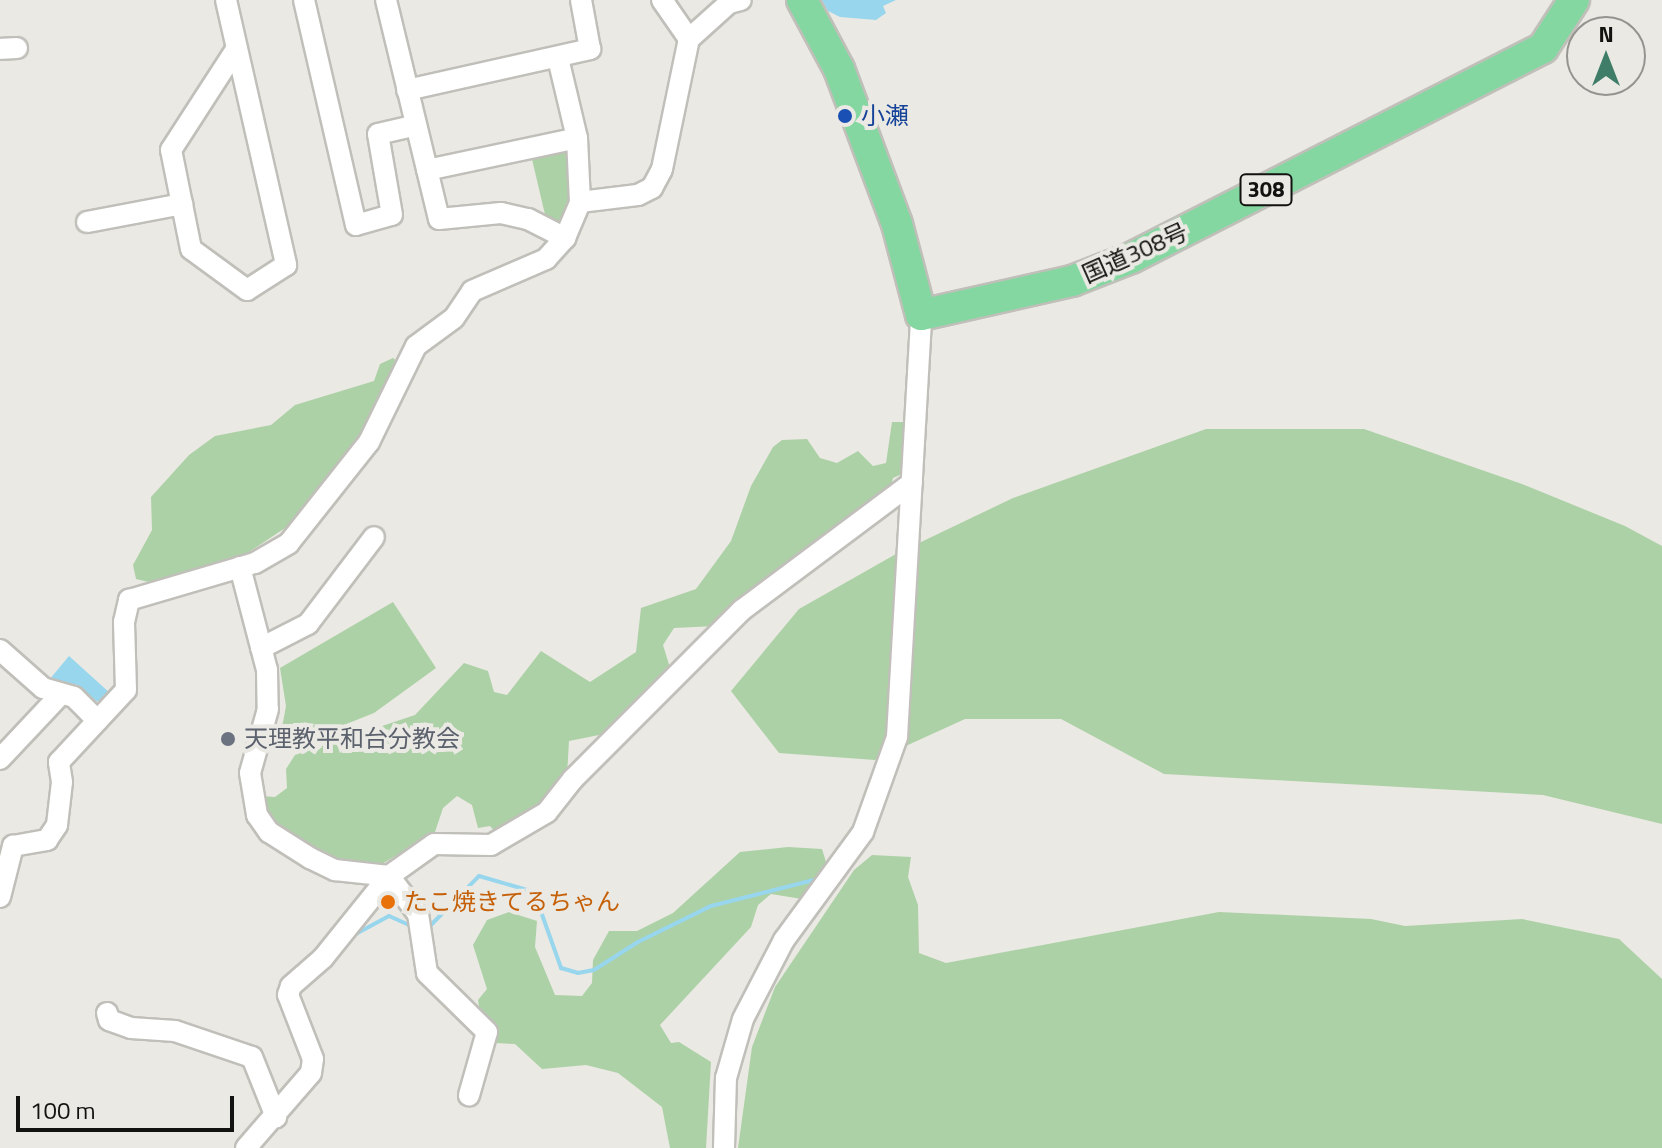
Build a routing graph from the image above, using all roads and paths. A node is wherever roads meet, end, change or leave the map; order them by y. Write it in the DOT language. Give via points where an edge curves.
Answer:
graph roads {
  1 [pos="226,0"];
  2 [pos="304,0"];
  3 [pos="386,0"];
  4 [pos="581,0"];
  5 [pos="662,0"];
  6 [pos="741,0"];
  7 [pos="802,0"];
  8 [pos="1574,0"];
  9 [pos="689,39"];
  10 [pos="237,48"];
  11 [pos="558,58"];
  12 [pos="407,90"];
  13 [pos="416,125"];
  14 [pos="577,138"];
  15 [pos="427,170"];
  16 [pos="580,202"];
  17 [pos="182,204"];
  18 [pos="87,222"];
  19 [pos="565,238"];
  20 [pos="921,315"];
  21 [pos="912,483"];
  22 [pos="374,537"];
  23 [pos="240,567"];
  24 [pos="261,648"];
  25 [pos="3,658"];
  26 [pos="60,695"];
  27 [pos="97,720"];
  28 [pos="0,759"];
  29 [pos="389,876"];
  30 [pos="0,897"];
  31 [pos="107,1013"];
  32 [pos="469,1095"];
  33 [pos="276,1117"];
  34 [pos="246,1148"];
  35 [pos="724,1148"];
  1 -- 10 [label="street"];
  2 -- 13 [label="street" via="356,225 392,215 378,134"];
  3 -- 12 [label="street"];
  4 -- 11 [label="street" via="590,49"];
  5 -- 9 [label="street"];
  6 -- 9 [label="street" via="729,3"];
  7 -- 20 [label="highway" via="839,69 897,224"];
  8 -- 20 [label="highway, 国道308号 / 308" via="1543,48 1131,258 1072,281"];
  9 -- 16 [label="street" via="662,169 652,188 638,195"];
  10 -- 17 [label="street" via="171,150"];
  10 -- 17 [label="street" via="286,265 247,290 235,285 191,249"];
  11 -- 12 [label="street"];
  11 -- 14 [label="street"];
  12 -- 13 [label="street"];
  13 -- 15 [label="street"];
  14 -- 15 [label="street"];
  14 -- 16 [label="street"];
  15 -- 19 [label="street" via="439,219 501,213 528,219"];
  16 -- 19 [label="street"];
  17 -- 18 [label="street"];
  19 -- 23 [label="street" via="546,259 472,291 454,318 416,346 369,442 345,477 289,543"];
  20 -- 21 [label="street"];
  21 -- 29 [label="street" via="742,610 573,779 547,812 491,845 434,844"];
  21 -- 35 [label="street" via="897,737 863,832 784,940 743,1019 726,1078"];
  22 -- 24 [label="street" via="308,624"];
  23 -- 24 [label="street"];
  23 -- 27 [label="street" via="129,600 124,622 128,684"];
  24 -- 29 [label="street" via="268,709 250,773 257,815 269,832 323,864"];
  25 -- 26 [label="street"];
  26 -- 27 [label="street" via="74,697"];
  26 -- 28 [label="street"];
  27 -- 30 [label="street" via="59,762 60,812 52,834 47,840 13,846"];
  29 -- 32 [label="street" via="421,920 420,954 427,973 487,1032"];
  29 -- 33 [label="street" via="323,958 291,986 288,995 313,1059 311,1073"];
  31 -- 33 [label="street" via="109,1020 131,1028 175,1031 252,1057"];
  33 -- 34 [label="street"];
}
